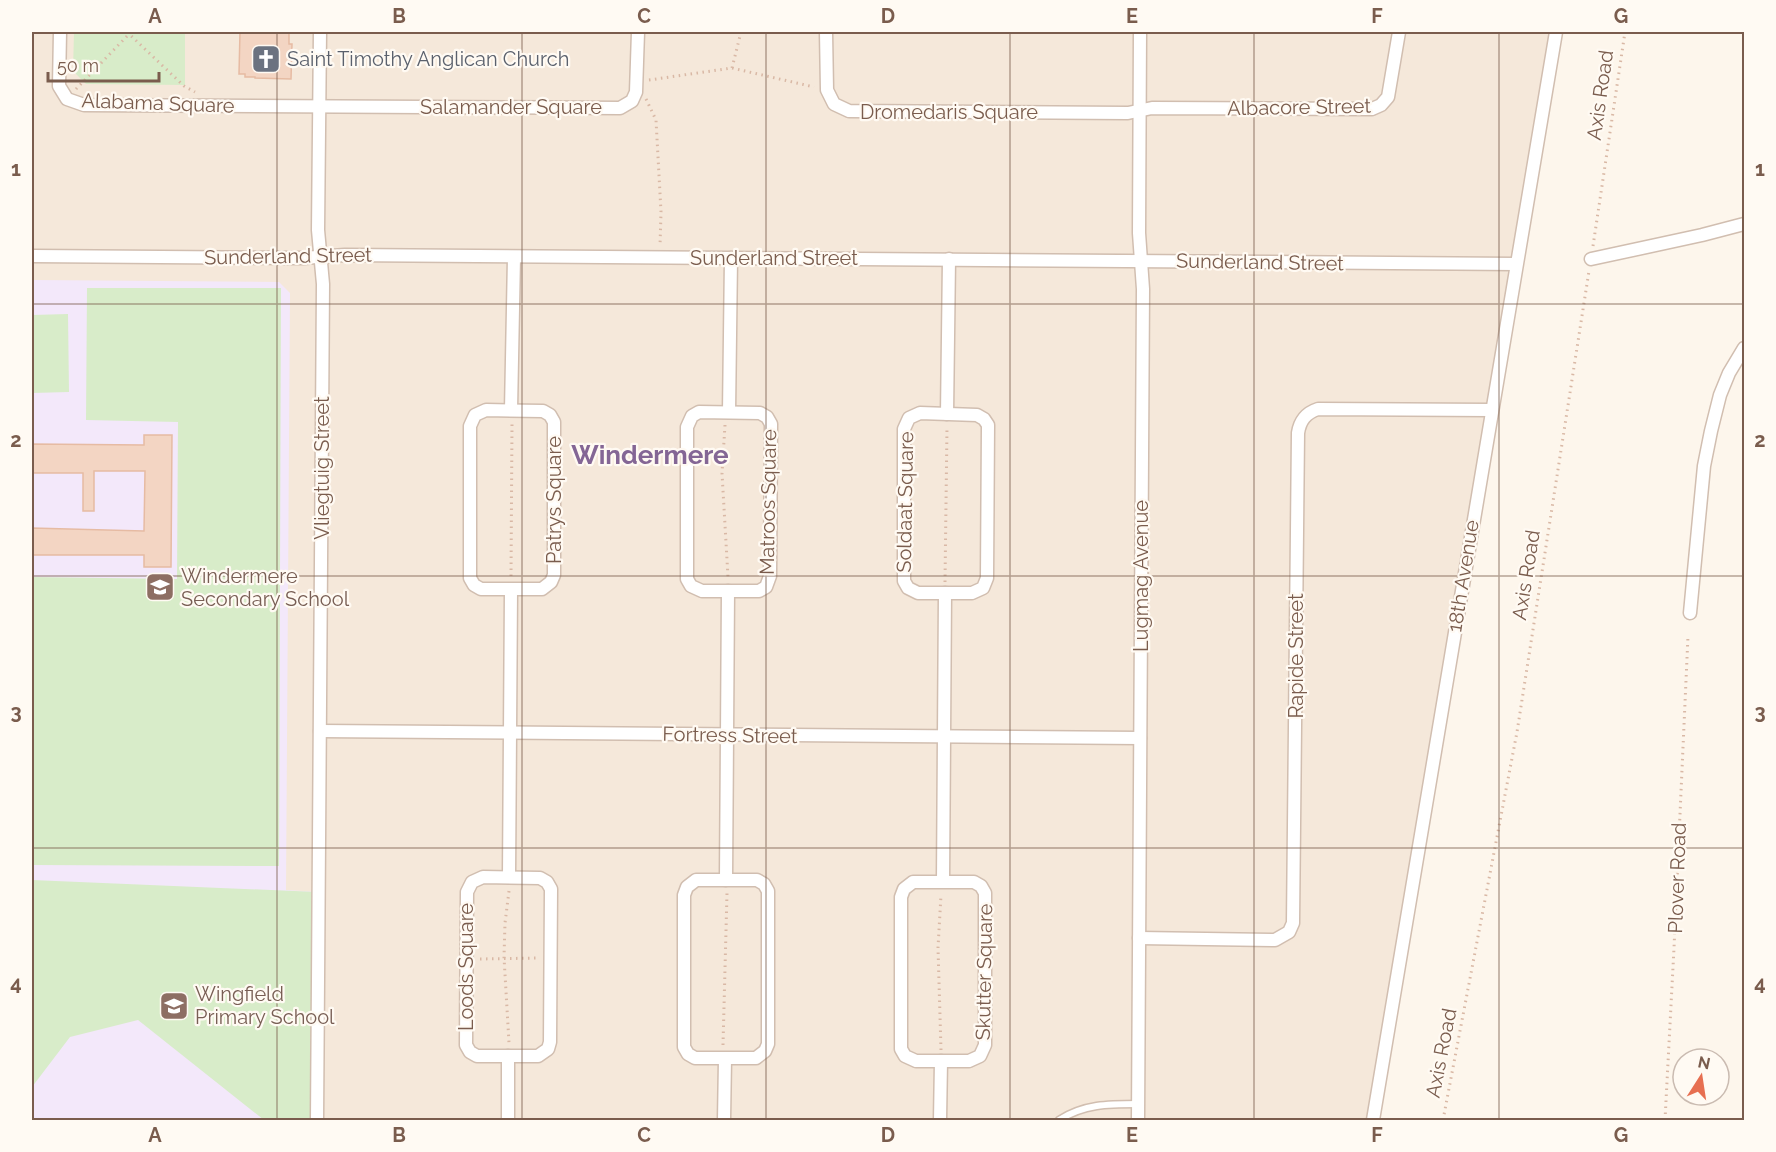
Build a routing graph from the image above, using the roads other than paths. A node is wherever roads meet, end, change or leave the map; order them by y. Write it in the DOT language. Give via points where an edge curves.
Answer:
graph roads {
  1 [pos="60,32"];
  2 [pos="320,32"];
  3 [pos="638,32"];
  4 [pos="826,32"];
  5 [pos="1140,32"];
  6 [pos="1399,32"];
  7 [pos="1556,32"];
  8 [pos="319,107"];
  9 [pos="1140,110"];
  10 [pos="1744,224"];
  11 [pos="32,256"];
  12 [pos="321,257"];
  13 [pos="514,257"];
  14 [pos="731,258"];
  15 [pos="1591,259"];
  16 [pos="949,260"];
  17 [pos="1141,261"];
  18 [pos="1516,264"];
  19 [pos="1744,348"];
  20 [pos="511,410"];
  21 [pos="1491,410"];
  22 [pos="729,412"];
  23 [pos="947,414"];
  24 [pos="511,590"];
  25 [pos="728,591"];
  26 [pos="945,593"];
  27 [pos="1690,613"];
  28 [pos="320,731"];
  29 [pos="510,733"];
  30 [pos="727,735"];
  31 [pos="944,737"];
  32 [pos="1140,738"];
  33 [pos="509,878"];
  34 [pos="726,880"];
  35 [pos="943,881"];
  36 [pos="1138,938"];
  37 [pos="508,1056"];
  38 [pos="724,1059"];
  39 [pos="941,1061"];
  40 [pos="1138,1104"];
  41 [pos="317,1120"];
  42 [pos="508,1120"];
  43 [pos="724,1120"];
  44 [pos="940,1120"];
  45 [pos="1059,1120"];
  46 [pos="1138,1120"];
  47 [pos="1373,1120"];
  1 -- 8 [label="street, Alabama Square" via="59,86 67,99 84,105"];
  2 -- 8 [label="street, Vliegtuig Street"];
  3 -- 8 [label="street, Salamander Square" via="636,92 632,101 620,108"];
  4 -- 9 [label="street, Dromedaris Square" via="827,90 834,104 849,111"];
  5 -- 9 [label="street, Lugmag Avenue"];
  6 -- 9 [label="street, Albacore Street" via="1388,97 1372,109"];
  7 -- 18 [label="street, 18th Avenue"];
  8 -- 12 [label="street, Vliegtuig Street"];
  9 -- 17 [label="street, Lugmag Avenue"];
  10 -- 15 [label="street"];
  11 -- 12 [label="street, Sunderland Street"];
  12 -- 13 [label="street, Sunderland Street"];
  12 -- 28 [label="street, Vliegtuig Street"];
  13 -- 14 [label="street, Sunderland Street"];
  13 -- 20 [label="street"];
  14 -- 16 [label="street, Sunderland Street"];
  14 -- 22 [label="street"];
  16 -- 17 [label="street, Sunderland Street"];
  16 -- 23 [label="street"];
  17 -- 18 [label="street, Sunderland Street"];
  17 -- 32 [label="street, Lugmag Avenue"];
  18 -- 21 [label="street, 18th Avenue"];
  19 -- 27 [label="street" via="1723,388 1711,431"];
  20 -- 24 [label="street, Patrys Square" via="482,411 471,422 469,562 470,578 477,587"];
  20 -- 24 [label="street, Patrys Square" via="543,411 555,426 553,579 542,589"];
  21 -- 36 [label="street, Rapide Street" via="1318,409 1305,415 1298,433 1293,923 1285,936 1275,939"];
  21 -- 47 [label="street, 18th Avenue"];
  22 -- 25 [label="street, Matroos Square" via="699,412 688,423 686,575 698,590"];
  22 -- 25 [label="street, Matroos Square" via="760,413 770,420 772,428 770,580 759,591"];
  23 -- 26 [label="street, Soldaat Square" via="977,414 988,425 987,578 976,592"];
  23 -- 26 [label="street, Soldaat Square" via="912,415 905,425 904,440 904,581 914,592"];
  24 -- 29 [label="street"];
  25 -- 30 [label="street"];
  26 -- 31 [label="street"];
  28 -- 29 [label="street, Fortress Street"];
  28 -- 41 [label="street, Vliegtuig Street"];
  29 -- 30 [label="street, Fortress Street"];
  29 -- 33 [label="street"];
  30 -- 31 [label="street, Fortress Street"];
  30 -- 34 [label="street"];
  31 -- 32 [label="street, Fortress Street"];
  31 -- 35 [label="street"];
  32 -- 36 [label="street, Lugmag Avenue"];
  33 -- 37 [label="street, Loods Square" via="540,878 549,886 551,958 550,1045 538,1056"];
  33 -- 37 [label="street, Loods Square" via="483,877 469,885 466,960 468,1048 477,1056"];
  34 -- 38 [label="street" via="692,881 685,891 684,906 684,1047 695,1058"];
  34 -- 38 [label="street" via="757,880 768,891 768,1044 756,1058"];
  35 -- 39 [label="street, Skutter Square" via="913,882 901,897 901,1049 912,1060"];
  35 -- 39 [label="street, Skutter Square" via="974,882 985,893 985,1046 973,1060"];
  36 -- 40 [label="street, Lugmag Avenue"];
  37 -- 42 [label="street"];
  38 -- 43 [label="street"];
  39 -- 44 [label="street"];
  40 -- 45 [label="lane" via="1093,1105"];
  40 -- 46 [label="street, Lugmag Avenue"];
}
